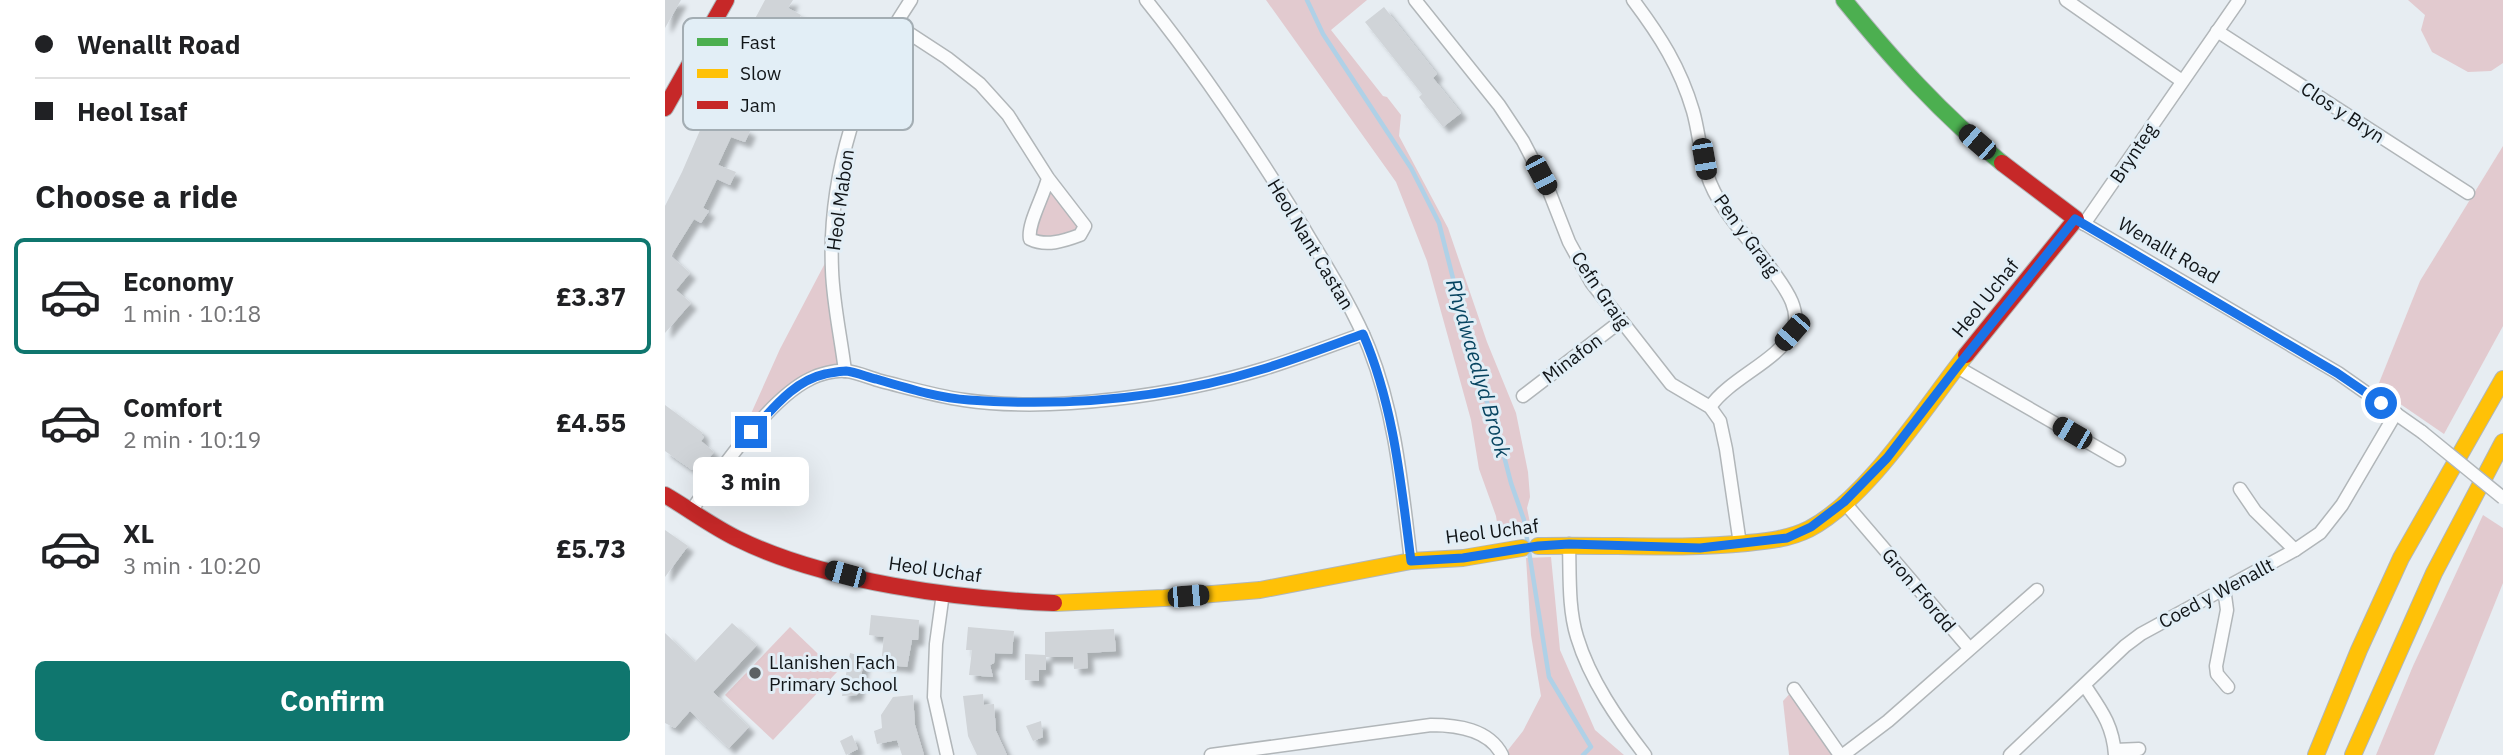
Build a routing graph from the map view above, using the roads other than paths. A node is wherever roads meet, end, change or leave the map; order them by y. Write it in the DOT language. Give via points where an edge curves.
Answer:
graph roads {
  1 [pos="726,0"];
  2 [pos="911,0"];
  3 [pos="1146,0"];
  4 [pos="1415,0"];
  5 [pos="1633,0"];
  6 [pos="1844,0"];
  7 [pos="2066,0"];
  8 [pos="2239,0"];
  9 [pos="716,18"];
  10 [pos="899,18"];
  11 [pos="2217,31"];
  12 [pos="913,36"];
  13 [pos="683,76"];
  14 [pos="2182,81"];
  15 [pos="665,108"];
  16 [pos="852,130"];
  17 [pos="1048,178"];
  18 [pos="2468,193"];
  19 [pos="2080,222"];
  20 [pos="1621,321"];
  21 [pos="1363,334"];
  22 [pos="1957,367"];
  23 [pos="845,371"];
  24 [pos="2503,379"];
  25 [pos="1523,396"];
  26 [pos="1710,407"];
  27 [pos="2396,413"];
  28 [pos="2503,442"];
  29 [pos="2119,460"];
  30 [pos="2240,489"];
  31 [pos="665,495"];
  32 [pos="2503,498"];
  33 [pos="1844,502"];
  34 [pos="690,512"];
  35 [pos="1569,544"];
  36 [pos="1740,544"];
  37 [pos="2295,550"];
  38 [pos="1411,561"];
  39 [pos="2224,588"];
  40 [pos="2037,590"];
  41 [pos="943,593"];
  42 [pos="1969,649"];
  43 [pos="2085,686"];
  44 [pos="2228,687"];
  45 [pos="1794,689"];
  46 [pos="2139,748"];
  47 [pos="1296,749"];
  48 [pos="2115,752"];
  49 [pos="947,755"];
  50 [pos="1212,755"];
  51 [pos="1501,755"];
  52 [pos="1645,755"];
  53 [pos="1842,755"];
  54 [pos="2010,755"];
  55 [pos="2316,755"];
  56 [pos="2353,755"];
  1 -- 9 [label="main road"];
  2 -- 10 [label="street, Heol Mabon"];
  3 -- 21 [label="street, Heol Nant Castan" via="1244,133"];
  4 -- 20 [label="street, Cefn Graig" via="1517,132 1591,282"];
  5 -- 26 [label="street, Pen y Graig" via="1672,55 1716,196 1781,283 1796,315 1792,332 1776,352 1717,396"];
  6 -- 19 [label="main road, Wenallt Road" via="1918,86 1961,127 2010,171"];
  7 -- 14 [label="street"];
  8 -- 11 [label="street, Brynteg"];
  11 -- 14 [label="street, Brynteg"];
  11 -- 18 [label="street, Clos y Bryn"];
  12 -- 17 [label="street" via="980,85 1008,115"];
  13 -- 15 [label="main road"];
  14 -- 19 [label="street, Brynteg"];
  16 -- 23 [label="street, Heol Mabon" via="839,177 832,247"];
  17 -- 17 [label="street" via="1084,226 1080,235 1062,242 1038,243 1030,239 1028,230"];
  19 -- 22 [label="main road, Heol Uchaf"];
  19 -- 27 [label="street, Wenallt Road" via="2337,373"];
  20 -- 25 [label="street, Minafon"];
  20 -- 26 [label="street, Cefn Graig" via="1671,384"];
  21 -- 23 [label="street" via="1262,369 1195,386 1087,401 965,400"];
  21 -- 38 [label="street, Heol Nant Castan" via="1391,421"];
  22 -- 29 [label="street"];
  22 -- 33 [label="main road, Heol Uchaf" via="1887,458"];
  23 -- 34 [label="street" via="809,379 778,402"];
  24 -- 55 [label="main road" via="2401,558"];
  26 -- 36 [label="street" via="1720,421"];
  27 -- 32 [label="street, Wenallt Road, bridge"];
  27 -- 37 [label="street, Coed y Wenallt" via="2330,522"];
  28 -- 56 [label="main road" via="2434,573"];
  30 -- 37 [label="street" via="2255,511"];
  31 -- 34 [label="main road, Heol Uchaf"];
  33 -- 36 [label="main road, Heol Uchaf" via="1811,527 1787,538"];
  33 -- 42 [label="street, Gron Ffordd"];
  34 -- 41 [label="main road, Heol Uchaf" via="738,539 795,561"];
  35 -- 36 [label="main road, Heol Uchaf" via="1700,548"];
  35 -- 38 [label="main road, Heol Uchaf"];
  35 -- 52 [label="street" via="1576,636 1621,725"];
  37 -- 39 [label="street, Coed y Wenallt"];
  38 -- 41 [label="main road, Heol Uchaf" via="1260,590 1164,598 1053,603"];
  39 -- 43 [label="street, Coed y Wenallt" via="2141,634"];
  39 -- 44 [label="street" via="2227,610 2216,666"];
  40 -- 42 [label="street"];
  41 -- 49 [label="street" via="934,697"];
  42 -- 53 [label="street, Gron Ffordd"];
  43 -- 48 [label="street" via="2107,719"];
  43 -- 54 [label="street, Coed y Wenallt"];
  45 -- 53 [label="street"];
  46 -- 48 [label="street"];
  47 -- 50 [label="street"];
  47 -- 51 [label="street" via="1431,725 1458,725 1494,742"];
}
